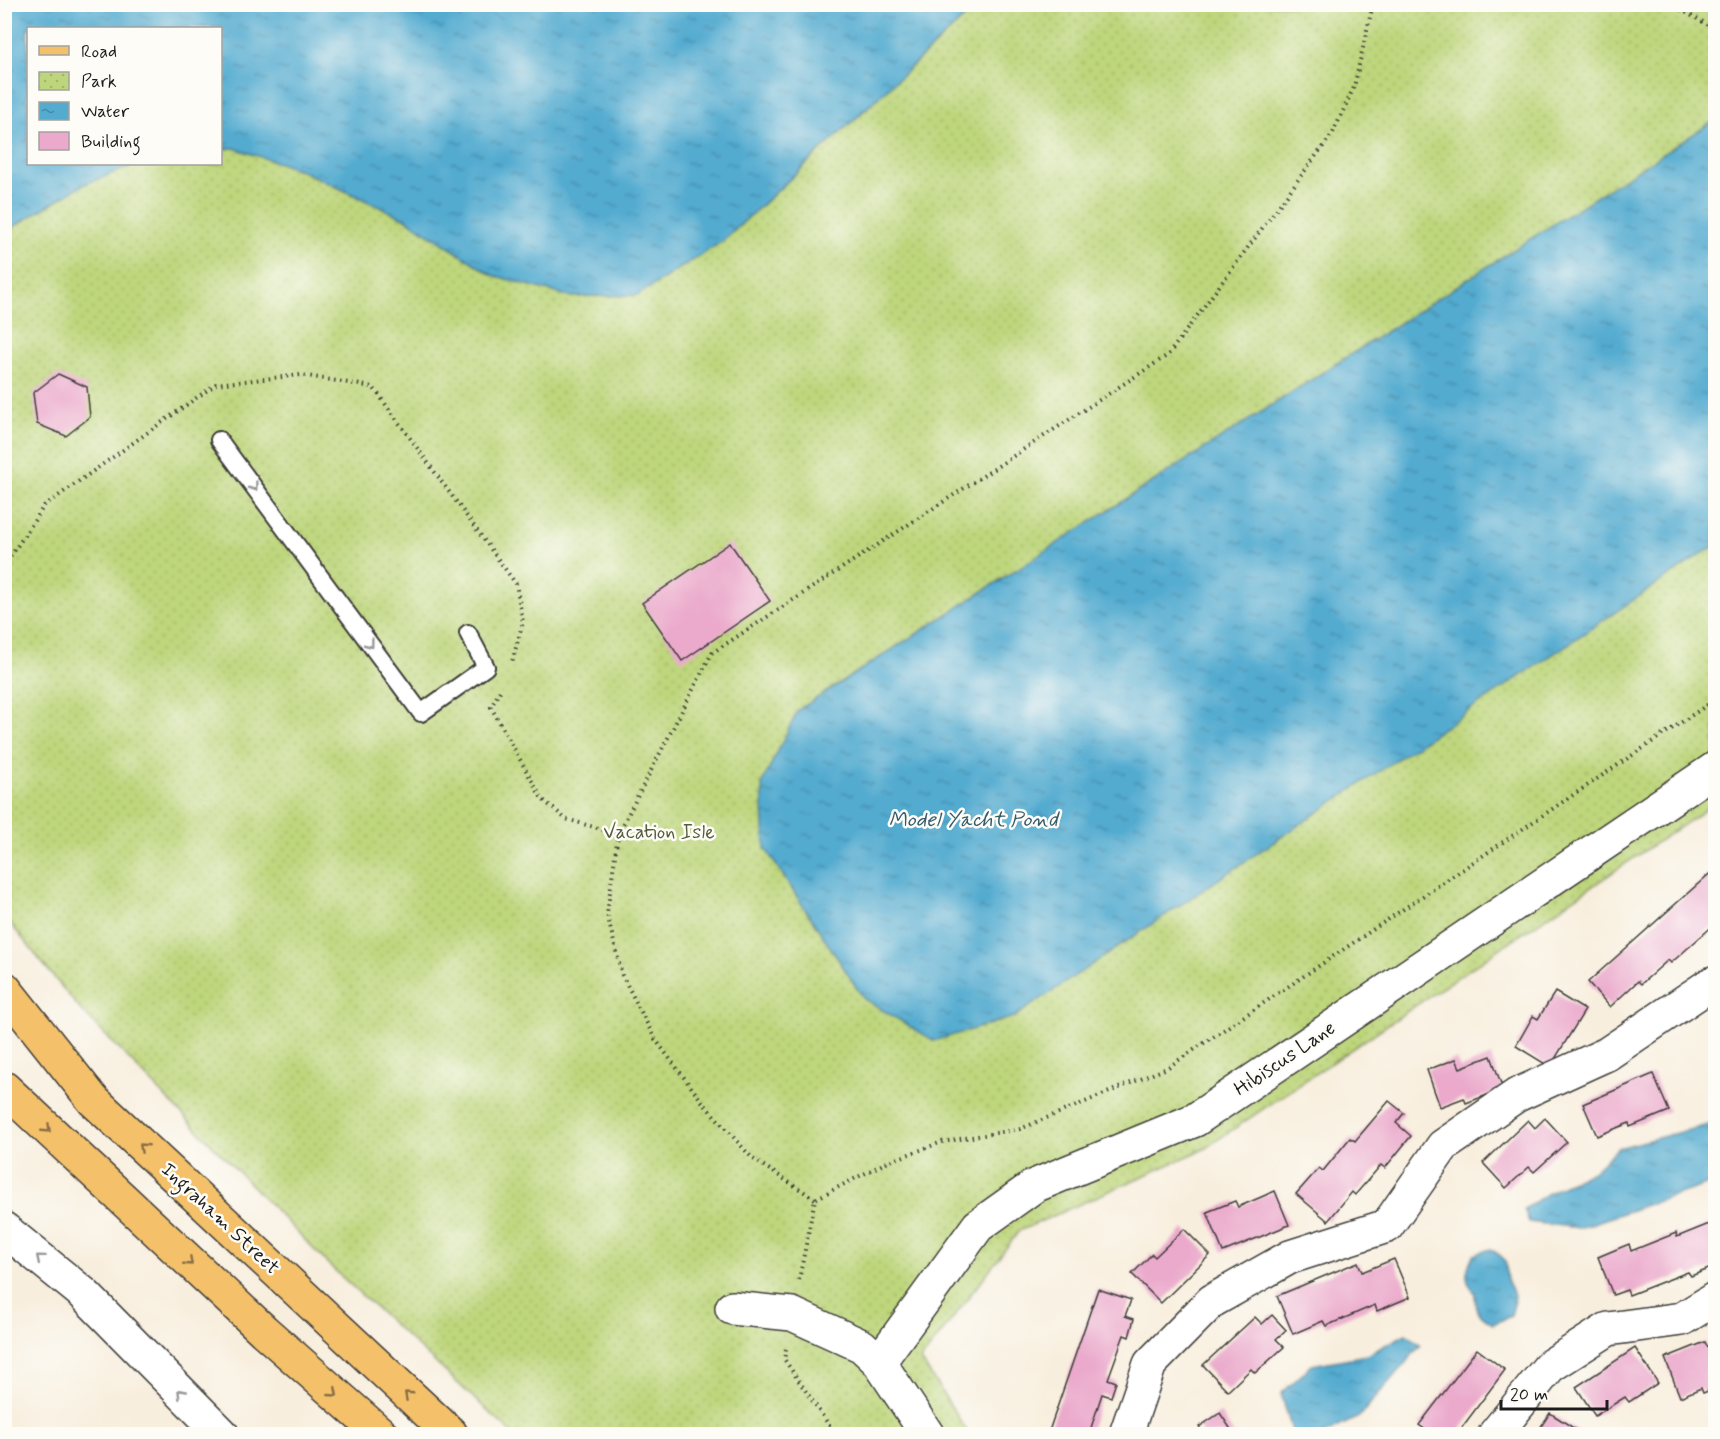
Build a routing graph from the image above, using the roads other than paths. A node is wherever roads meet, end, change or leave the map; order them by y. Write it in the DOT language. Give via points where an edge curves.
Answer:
graph roads {
  1 [pos="219,440"];
  2 [pos="468,633"];
  3 [pos="1716,768"];
  4 [pos="1716,982"];
  5 [pos="4,988"];
  6 [pos="4,1088"];
  7 [pos="4,1228"];
  8 [pos="1716,1298"];
  9 [pos="732,1308"];
  10 [pos="879,1362"];
  11 [pos="222,1434"];
  12 [pos="381,1434"];
  13 [pos="451,1434"];
  14 [pos="927,1434"];
  15 [pos="1126,1434"];
  16 [pos="1495,1434"];
  1 -- 2 [label="lane, one-way" via="421,713 486,667"];
  3 -- 10 [label="street, Hibiscus Lane" via="1195,1120 1034,1186 978,1226"];
  4 -- 15 [label="street" via="1606,1054 1517,1095 1443,1146 1387,1226 1290,1257 1212,1301 1150,1364"];
  13 -- 5 [label="main road, Ingraham Street, one-way" via="93,1100"];
  6 -- 12 [label="main road, one-way" via="264,1331"];
  11 -- 7 [label="street, one-way" via="84,1294"];
  8 -- 16 [label="street" via="1682,1318 1608,1329 1550,1365"];
  9 -- 10 [label="street" via="792,1314 862,1346"];
  10 -- 14 [label="street"];
}
